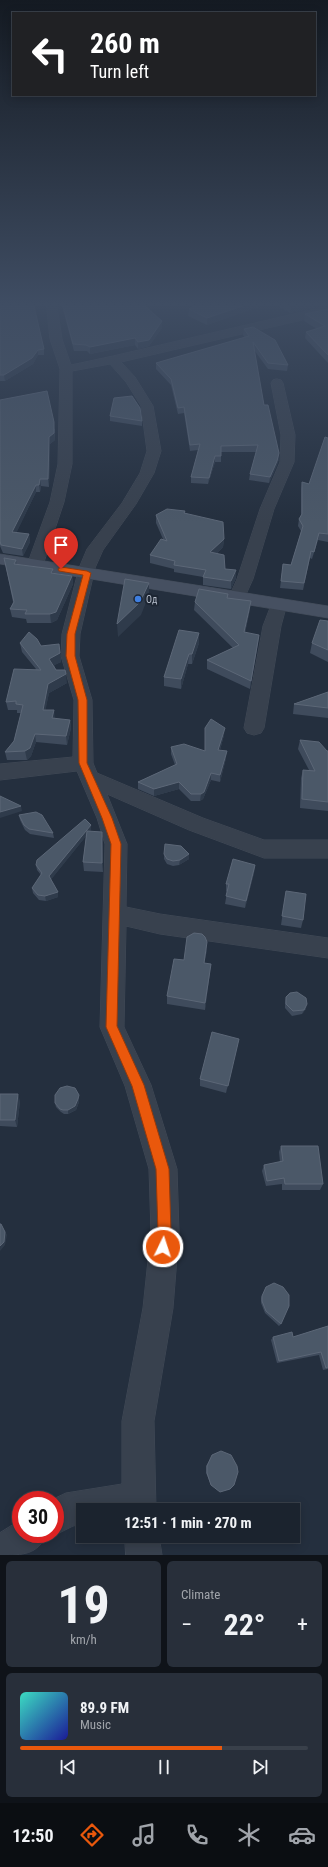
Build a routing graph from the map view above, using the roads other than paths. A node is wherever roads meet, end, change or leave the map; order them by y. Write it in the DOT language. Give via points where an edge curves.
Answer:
graph roads {
  1 [pos="66,379"];
  2 [pos="130,379"];
  3 [pos="277,384"];
  4 [pos="0,559"];
  5 [pos="35,565"];
  6 [pos="87,573"];
  7 [pos="236,597"];
  8 [pos="279,604"];
  9 [pos="328,612"];
  10 [pos="254,728"];
  11 [pos="86,770"];
  12 [pos="0,772"];
  13 [pos="328,849"];
  14 [pos="114,914"];
  15 [pos="328,948"];
  16 [pos="139,1503"];
  17 [pos="76,1509"];
  18 [pos="64,1511"];
  19 [pos="16,1543"];
  20 [pos="143,1543"];
  21 [pos="0,1554"];
  22 [pos="144,1555"];
  1 -- 5 [label="street" via="65,464 57,502"];
  2 -- 6 [label="street" via="147,406 154,451 147,473 129,504 95,549"];
  3 -- 7 [label="street" via="288,435 287,462 267,508 245,579"];
  4 -- 5 [label="main road"];
  5 -- 6 [label="main road"];
  6 -- 7 [label="main road"];
  6 -- 11 [label="street" via="71,634 70,656 83,700"];
  7 -- 8 [label="main road"];
  8 -- 9 [label="main road"];
  8 -- 10 [label="street" via="272,626"];
  11 -- 12 [label="street"];
  11 -- 13 [label="street" via="196,824 264,848"];
  11 -- 14 [label="street" via="116,844"];
  14 -- 15 [label="street" via="160,924"];
  14 -- 16 [label="street" via="112,1027 138,1085 163,1169 165,1232 158,1308 138,1421"];
  17 -- 18 [label="street"];
  19 -- 21 [label="street"];
  20 -- 22 [label="street"];
}
